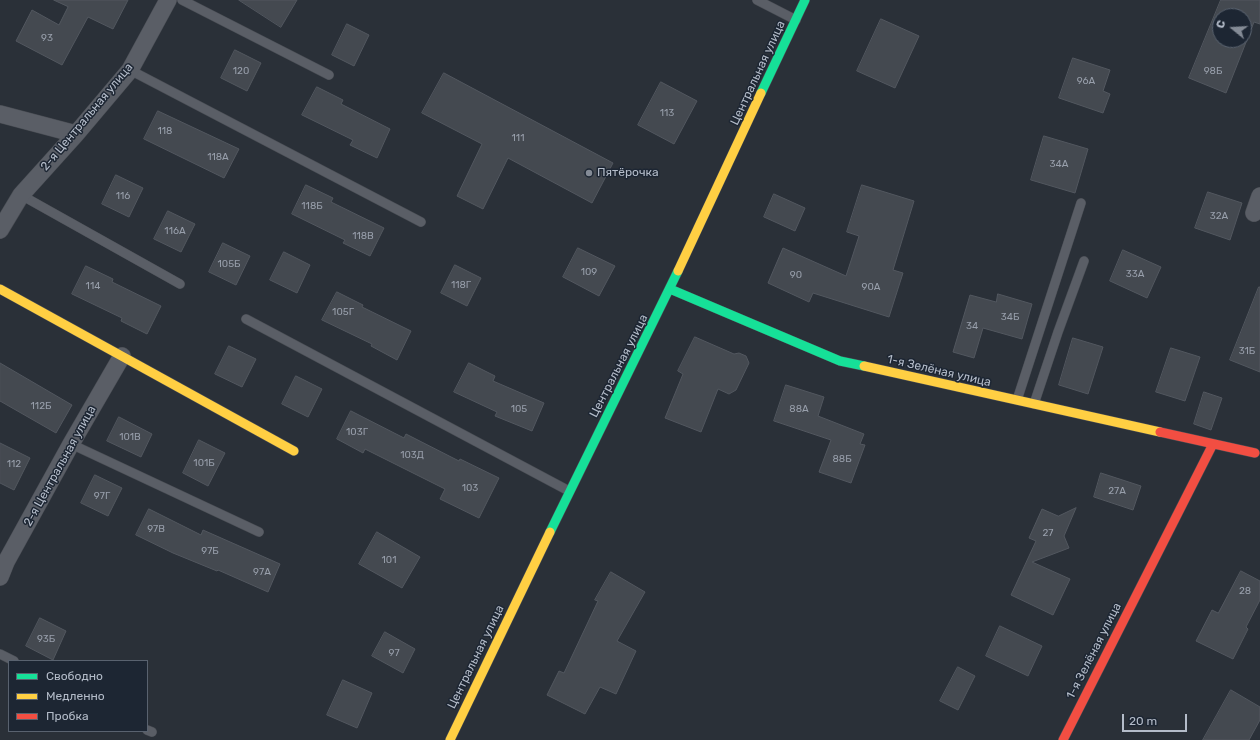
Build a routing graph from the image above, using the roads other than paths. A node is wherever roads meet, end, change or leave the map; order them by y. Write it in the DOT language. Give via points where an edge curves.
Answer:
graph roads {
  1 [pos="168,0"];
  2 [pos="182,0"];
  3 [pos="757,0"];
  4 [pos="805,0"];
  5 [pos="796,20"];
  6 [pos="130,70"];
  7 [pos="329,75"];
  8 [pos="0,114"];
  9 [pos="76,134"];
  10 [pos="21,195"];
  11 [pos="1260,196"];
  12 [pos="1081,203"];
  13 [pos="1254,213"];
  14 [pos="421,222"];
  15 [pos="0,230"];
  16 [pos="1084,261"];
  17 [pos="180,284"];
  18 [pos="0,289"];
  19 [pos="670,290"];
  20 [pos="246,320"];
  21 [pos="122,356"];
  22 [pos="1016,400"];
  23 [pos="1034,404"];
  24 [pos="1260,443"];
  25 [pos="71,444"];
  26 [pos="1213,444"];
  27 [pos="294,451"];
  28 [pos="1255,454"];
  29 [pos="569,491"];
  30 [pos="259,532"];
  31 [pos="0,577"];
  32 [pos="0,654"];
  33 [pos="12,660"];
  34 [pos="450,740"];
  35 [pos="1063,740"];
  1 -- 6 [label="street, 2-я Центральная улица"];
  2 -- 7 [label="lane"];
  3 -- 5 [label="lane"];
  4 -- 5 [label="street, Центральная улица"];
  5 -- 19 [label="street, Центральная улица"];
  6 -- 9 [label="street, 2-я Центральная улица"];
  6 -- 14 [label="lane"];
  8 -- 9 [label="street"];
  9 -- 10 [label="street, 2-я Центральная улица"];
  10 -- 15 [label="street, 2-я Центральная улица"];
  10 -- 17 [label="lane"];
  11 -- 13 [label="street"];
  12 -- 22 [label="lane"];
  16 -- 23 [label="lane"];
  18 -- 21 [label="street"];
  19 -- 22 [label="street, 1-я Зелёная улица" via="840,361"];
  19 -- 29 [label="street, Центральная улица"];
  20 -- 29 [label="lane"];
  21 -- 25 [label="street, 2-я Центральная улица"];
  21 -- 27 [label="street"];
  22 -- 23 [label="street, 1-я Зелёная улица"];
  23 -- 26 [label="street, 1-я Зелёная улица"];
  24 -- 28 [label="lane"];
  25 -- 30 [label="lane"];
  25 -- 31 [label="street, 2-я Центральная улица"];
  26 -- 28 [label="street, 1-я Зелёная улица"];
  26 -- 35 [label="street, 1-я Зелёная улица"];
  29 -- 34 [label="street, Центральная улица"];
  32 -- 33 [label="lane"];
}
